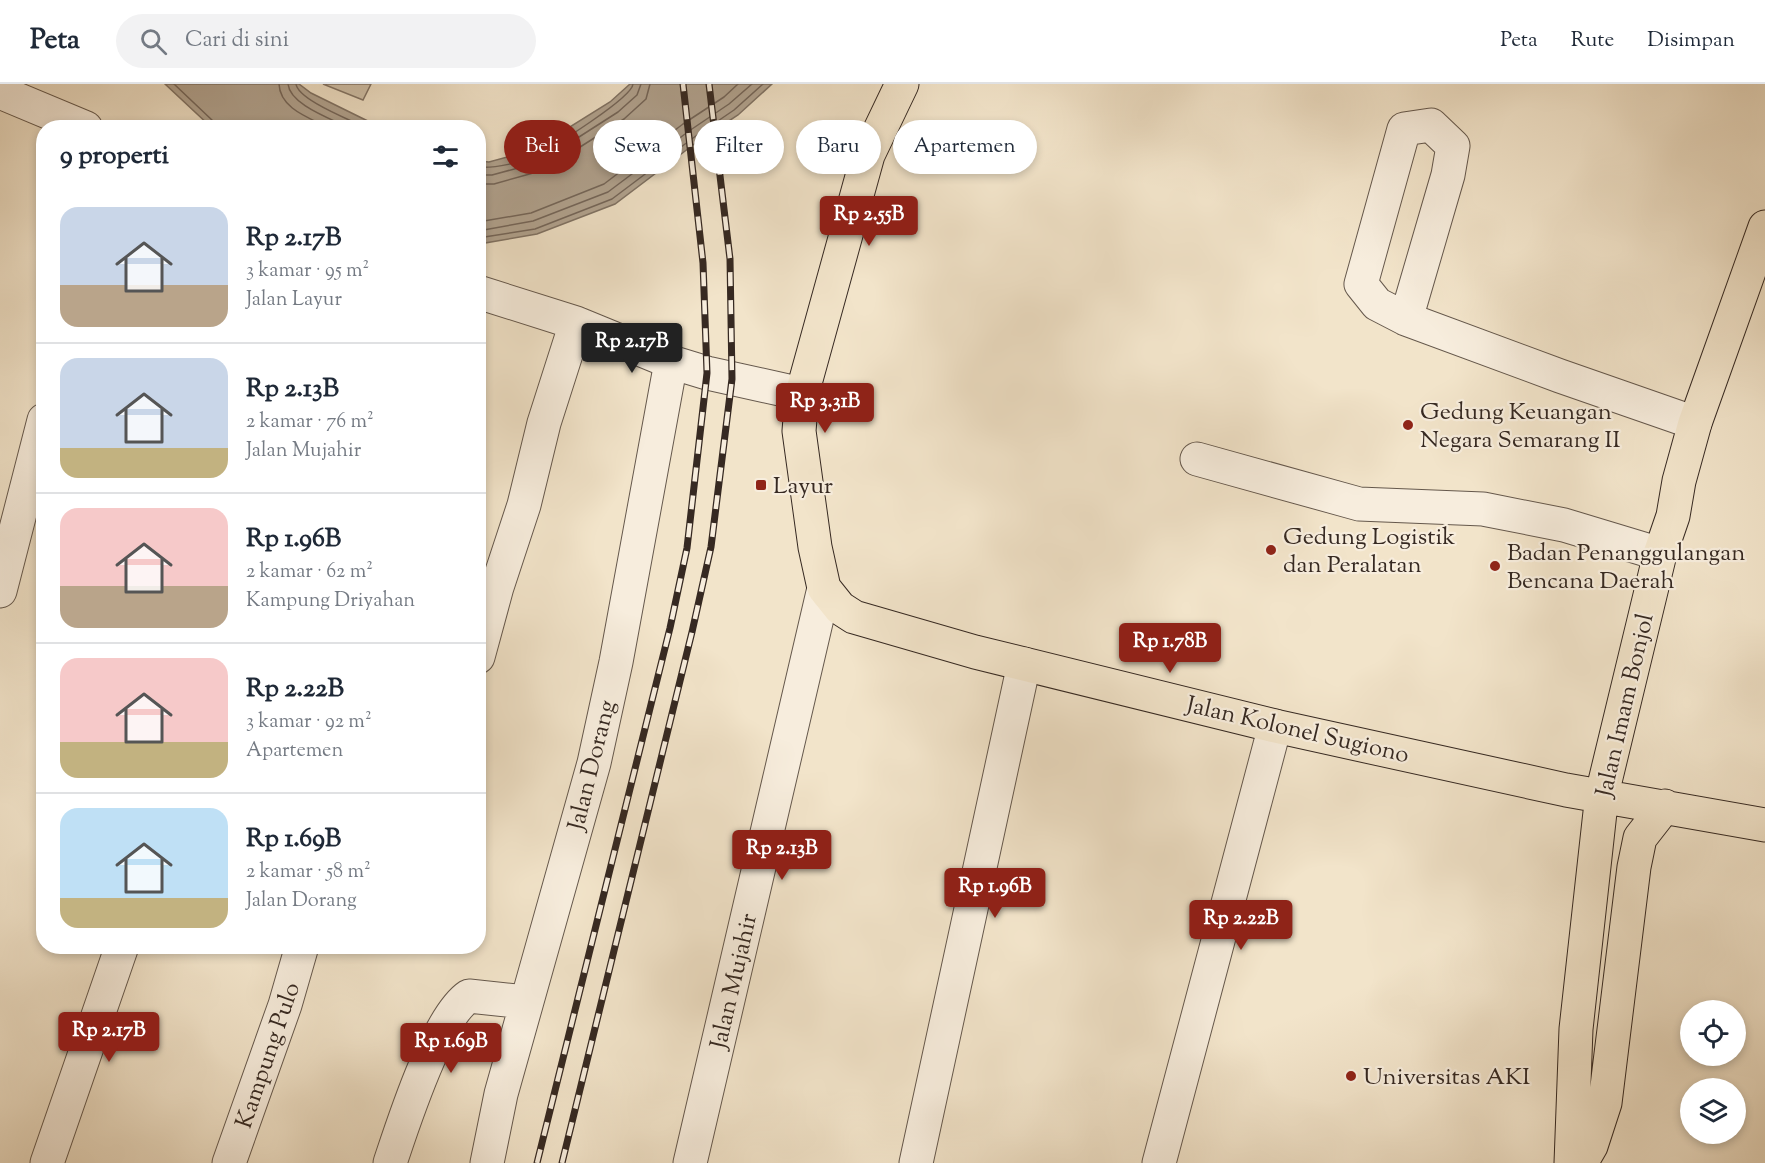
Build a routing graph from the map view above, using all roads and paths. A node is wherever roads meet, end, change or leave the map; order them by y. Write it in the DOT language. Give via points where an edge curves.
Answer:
graph roads {
  1 [pos="902,84"];
  2 [pos="0,92"];
  3 [pos="67,120"];
  4 [pos="1762,242"];
  5 [pos="486,295"];
  6 [pos="1406,319"];
  7 [pos="576,323"];
  8 [pos="671,362"];
  9 [pos="802,394"];
  10 [pos="1695,423"];
  11 [pos="36,454"];
  12 [pos="1197,459"];
  13 [pos="22,513"];
  14 [pos="1660,554"];
  15 [pos="824,588"];
  16 [pos="0,591"];
  17 [pos="486,631"];
  18 [pos="1024,664"];
  19 [pos="1275,726"];
  20 [pos="1602,794"];
  21 [pos="1665,806"];
  22 [pos="1750,821"];
  23 [pos="119,954"];
  24 [pos="300,954"];
  25 [pos="526,1002"];
  26 [pos="47,1163"];
  27 [pos="229,1163"];
  28 [pos="390,1163"];
  29 [pos="487,1163"];
  30 [pos="690,1163"];
  31 [pos="916,1163"];
  32 [pos="1159,1163"];
  33 [pos="1570,1163"];
  34 [pos="1581,1163"];
  1 -- 9 [label="main road, Jalan Kolonel Sugiono" via="868,155"];
  2 -- 3 [label="street"];
  4 -- 10 [label="main road, Jalan Imam Bonjol"];
  5 -- 7 [label="street"];
  6 -- 6 [label="street" via="1453,146 1431,125 1404,129 1361,284 1377,304"];
  6 -- 10 [label="street"];
  7 -- 8 [label="street"];
  7 -- 17 [label="street"];
  8 -- 9 [label="street" via="707,374"];
  8 -- 25 [label="street, Jalan Dorang" via="597,752"];
  9 -- 15 [label="main road, Jalan Kolonel Sugiono" via="799,431"];
  10 -- 14 [label="main road, Jalan Imam Bonjol"];
  11 -- 13 [label="street"];
  12 -- 14 [label="street" via="1359,504 1483,509 1564,525"];
  13 -- 16 [label="street"];
  14 -- 20 [label="main road, Jalan Imam Bonjol"];
  15 -- 18 [label="main road, Jalan Kolonel Sugiono" via="840,608 854,617"];
  15 -- 30 [label="street, Jalan Mujahir"];
  18 -- 19 [label="main road, Jalan Kolonel Sugiono"];
  18 -- 31 [label="street"];
  19 -- 20 [label="main road, Jalan Kolonel Sugiono" via="1566,790"];
  19 -- 32 [label="street"];
  20 -- 21 [label="main road, Jalan Kolonel Sugiono"];
  20 -- 33 [label="main road, Jalan Imam Bonjol" via="1576,1029"];
  21 -- 22 [label="main road, Jalan Kolonel Sugiono"];
  21 -- 34 [label="main road" via="1640,838 1605,1103"];
  23 -- 26 [label="street"];
  24 -- 27 [label="street, Kampung Pulo"];
  25 -- 28 [label="street" via="469,996 456,1006 416,1090"];
  25 -- 29 [label="street, Jalan Dorang"];
}
